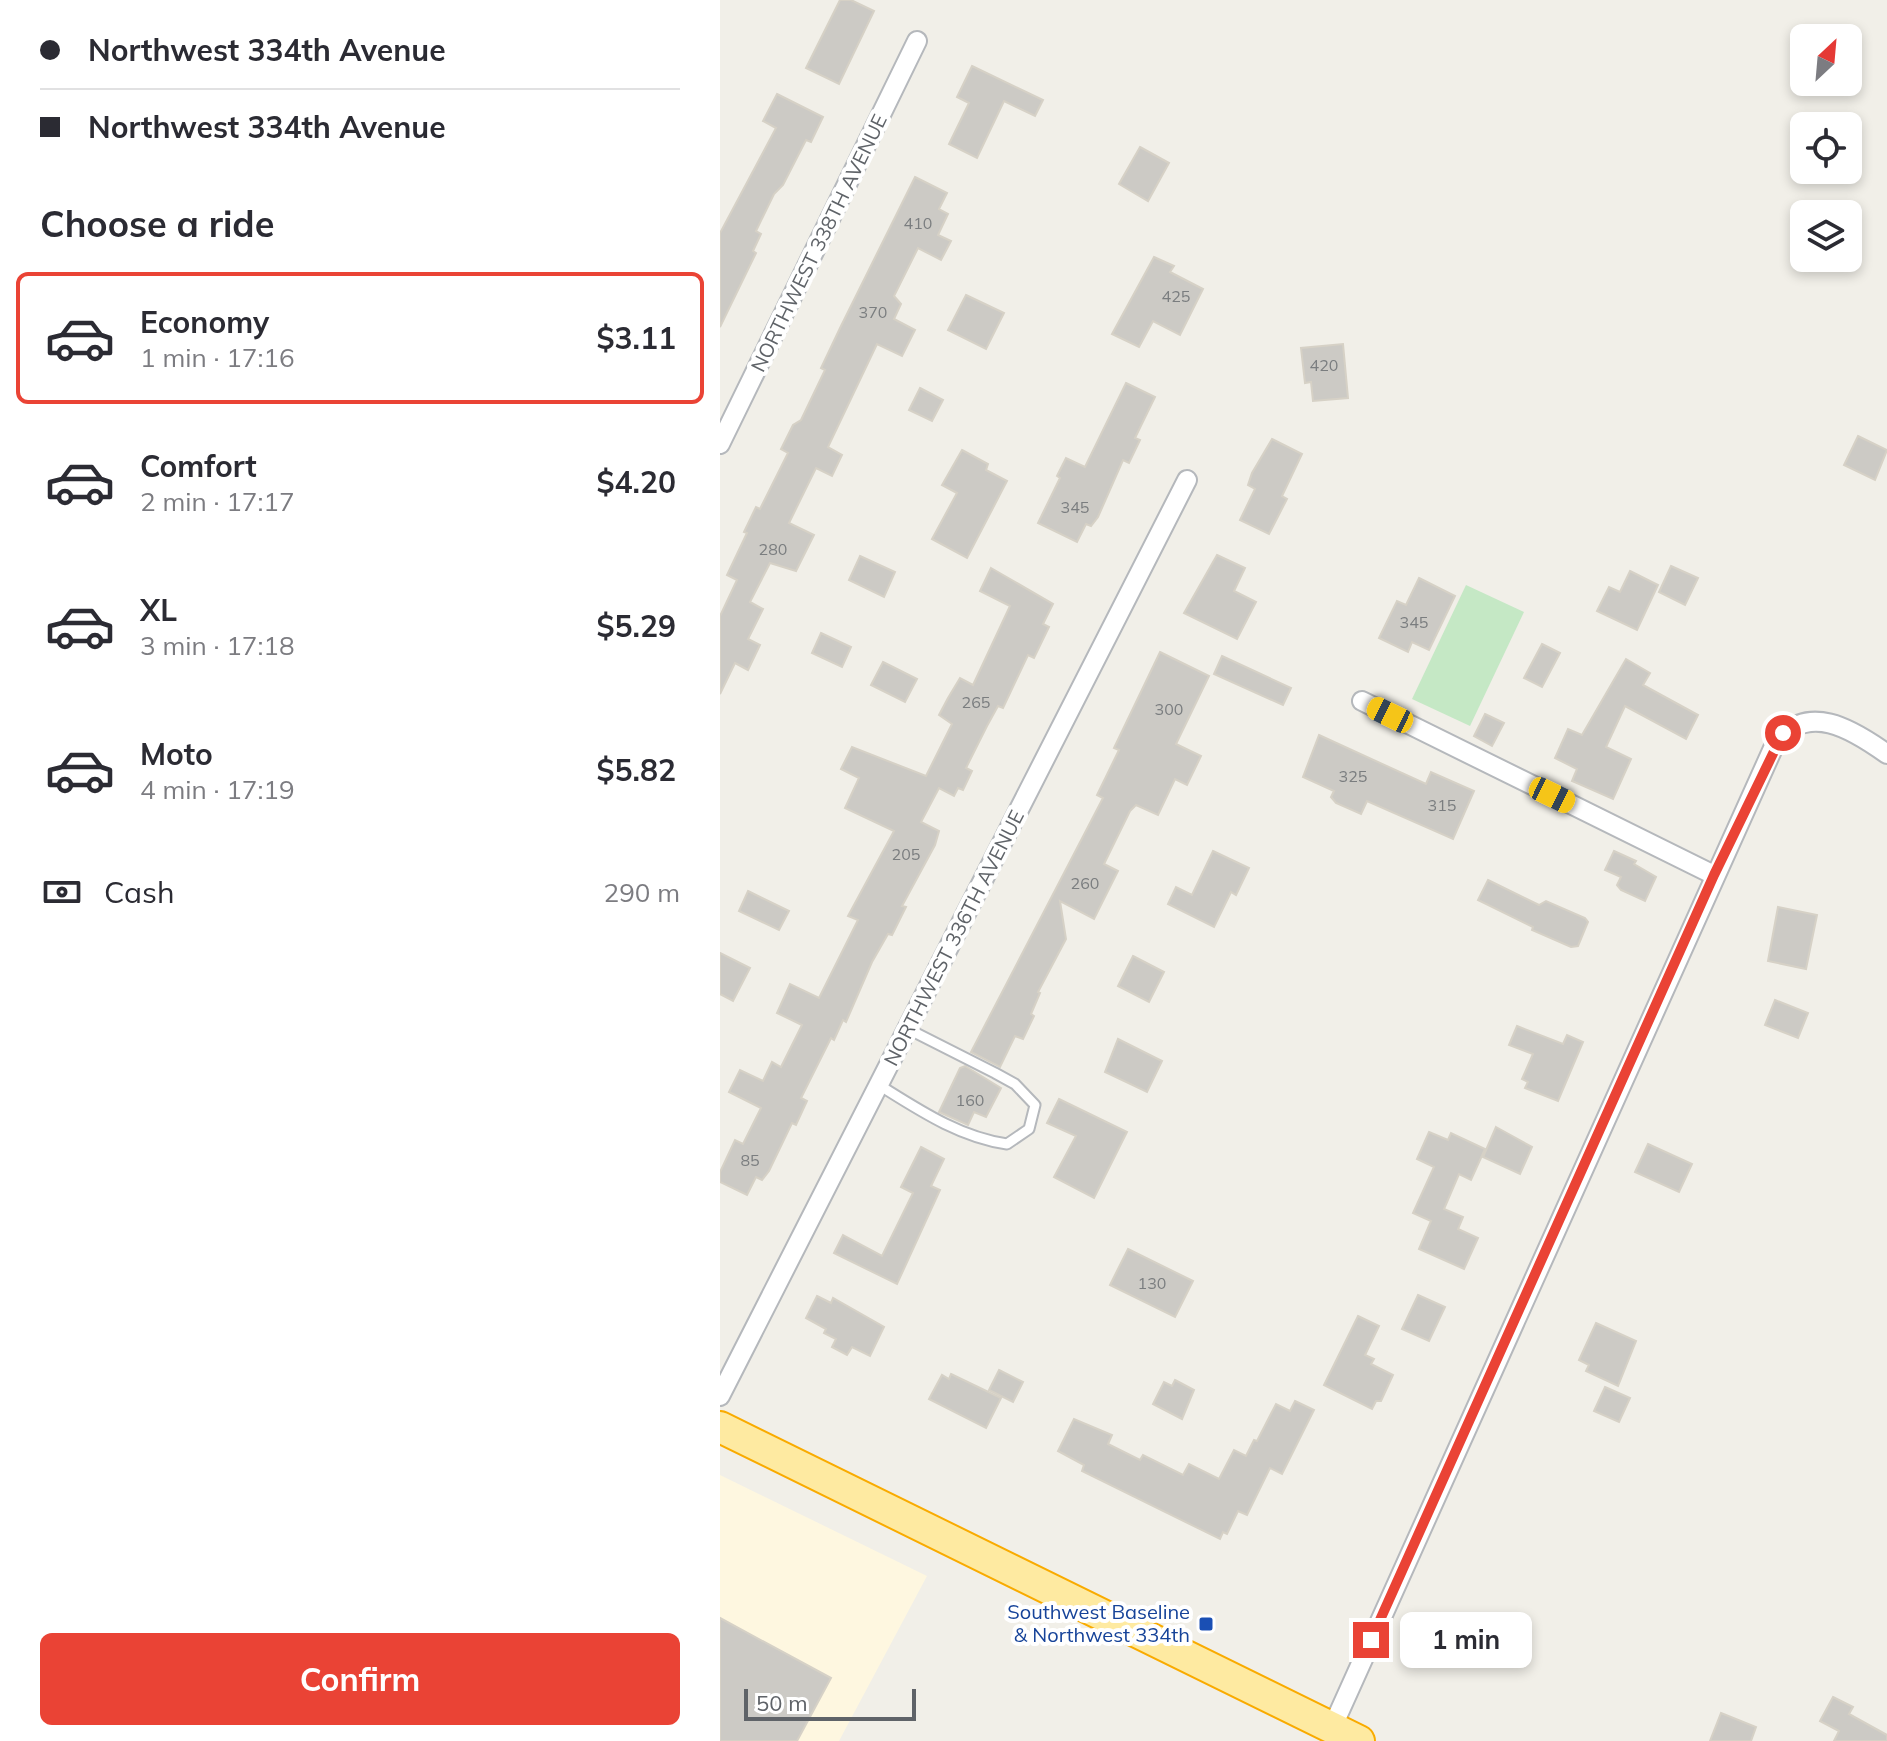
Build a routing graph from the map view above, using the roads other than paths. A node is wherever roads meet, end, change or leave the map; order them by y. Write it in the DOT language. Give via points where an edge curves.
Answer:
graph roads {
  1 [pos="917,41"];
  2 [pos="720,444"];
  3 [pos="1187,480"];
  4 [pos="1362,701"];
  5 [pos="1887,754"];
  6 [pos="1714,875"];
  7 [pos="908,1029"];
  8 [pos="879,1085"];
  9 [pos="720,1396"];
  10 [pos="720,1427"];
  11 [pos="1346,1734"];
  1 -- 2 [label="street, NORTHWEST 338TH AVENUE"];
  3 -- 7 [label="street, NORTHWEST 336TH AVENUE"];
  4 -- 6 [label="street"];
  5 -- 6 [label="street" via="1855,730 1818,719 1792,726 1775,744"];
  6 -- 11 [label="street"];
  7 -- 8 [label="street, NORTHWEST 336TH AVENUE"];
  7 -- 8 [label="lane" via="1015,1084 1035,1105 1029,1129 1007,1144 982,1140"];
  8 -- 9 [label="street, NORTHWEST 336TH AVENUE"];
  10 -- 11 [label="highway"];
}
